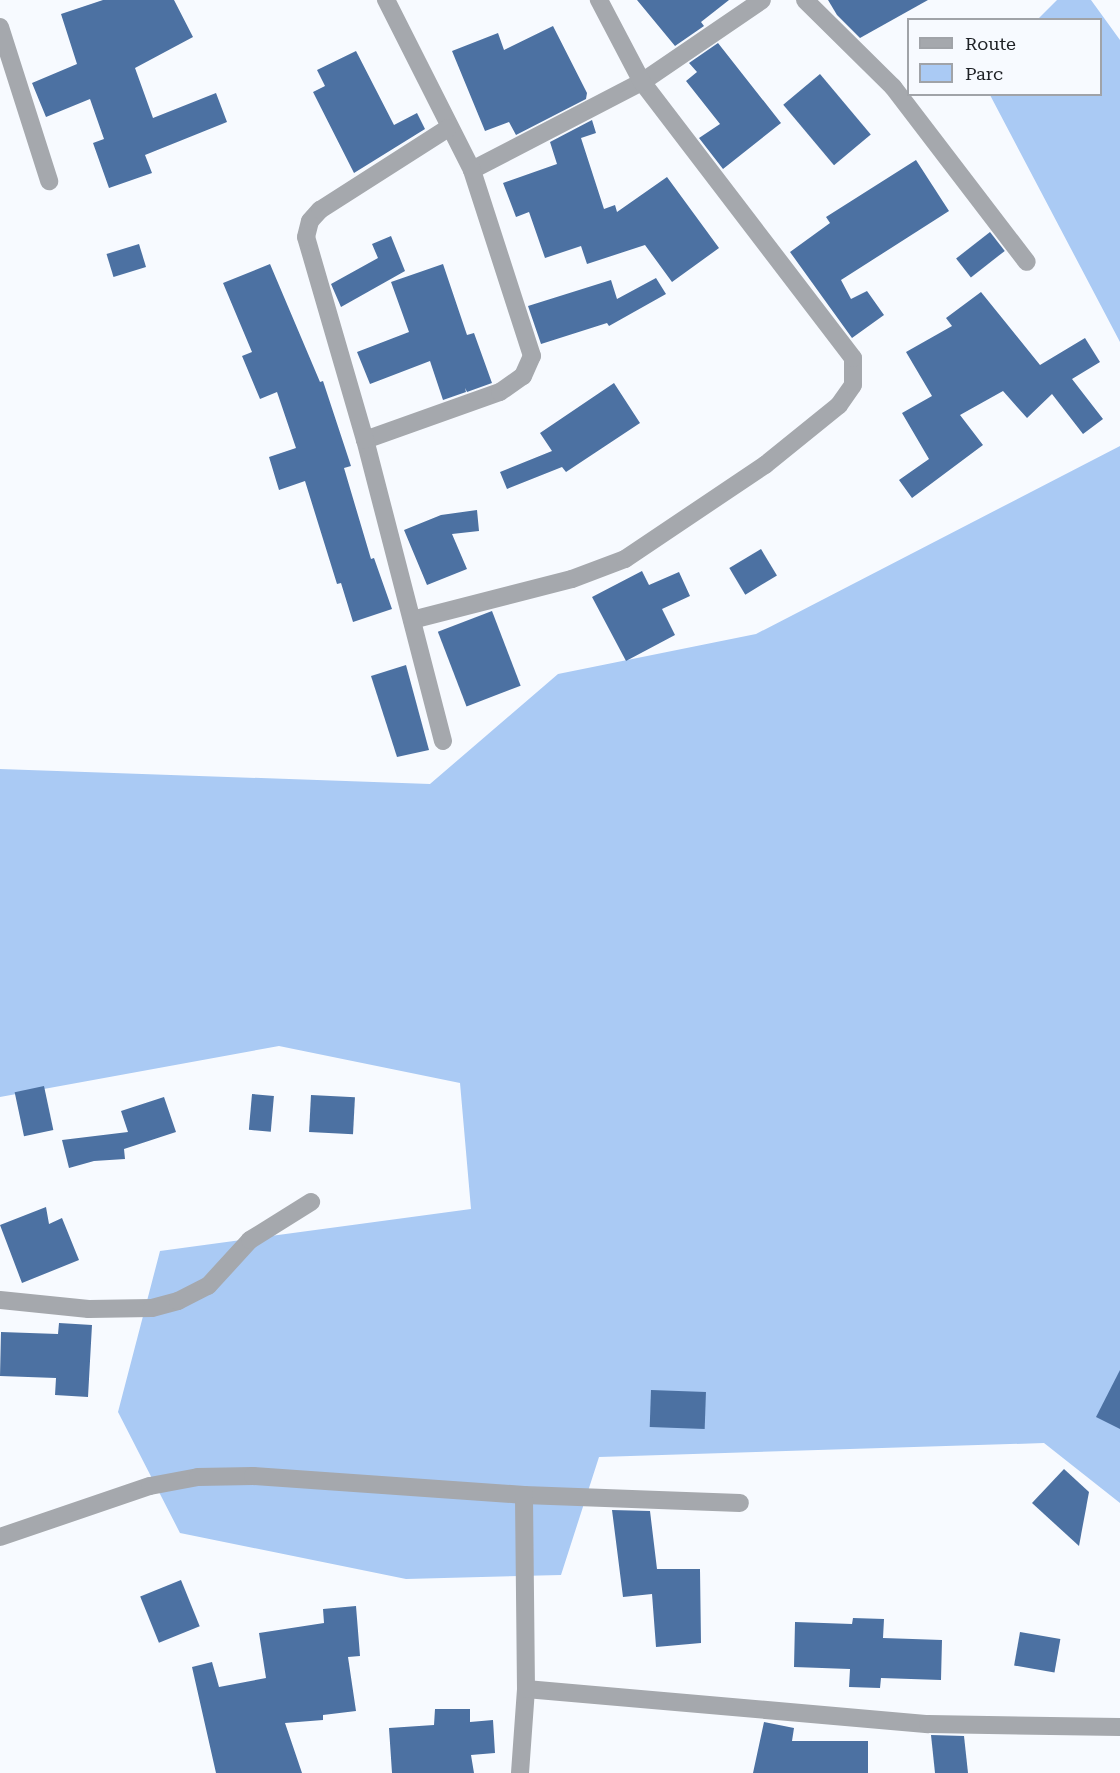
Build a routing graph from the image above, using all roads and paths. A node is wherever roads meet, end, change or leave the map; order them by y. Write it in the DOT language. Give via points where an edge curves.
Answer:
graph roads {
  1 [pos="386,0"];
  2 [pos="599,0"];
  3 [pos="762,0"];
  4 [pos="805,0"];
  5 [pos="0,27"];
  6 [pos="642,82"];
  7 [pos="448,128"];
  8 [pos="472,170"];
  9 [pos="50,181"];
  10 [pos="1027,262"];
  11 [pos="365,440"];
  12 [pos="412,620"];
  13 [pos="443,741"];
  14 [pos="311,1202"];
  15 [pos="0,1300"];
  16 [pos="524,1495"];
  17 [pos="740,1503"];
  18 [pos="0,1537"];
  19 [pos="526,1689"];
  20 [pos="1120,1727"];
  21 [pos="520,1773"];
  1 -- 7 [label="street"];
  2 -- 6 [label="street"];
  3 -- 6 [label="street"];
  4 -- 10 [label="street" via="893,87"];
  5 -- 9 [label="street"];
  6 -- 8 [label="street"];
  6 -- 12 [label="street" via="853,358 854,386 839,405 765,465 625,559 572,579"];
  7 -- 8 [label="street"];
  7 -- 11 [label="street" via="320,210 310,221 306,237"];
  8 -- 11 [label="street" via="532,356 523,376 500,392"];
  11 -- 12 [label="street"];
  12 -- 13 [label="street"];
  14 -- 15 [label="street" via="250,1240 208,1286 177,1301 152,1308 89,1309"];
  16 -- 17 [label="street"];
  16 -- 18 [label="street" via="254,1476 198,1477 150,1486"];
  16 -- 19 [label="street"];
  19 -- 20 [label="street" via="928,1724"];
  19 -- 21 [label="street"];
}
